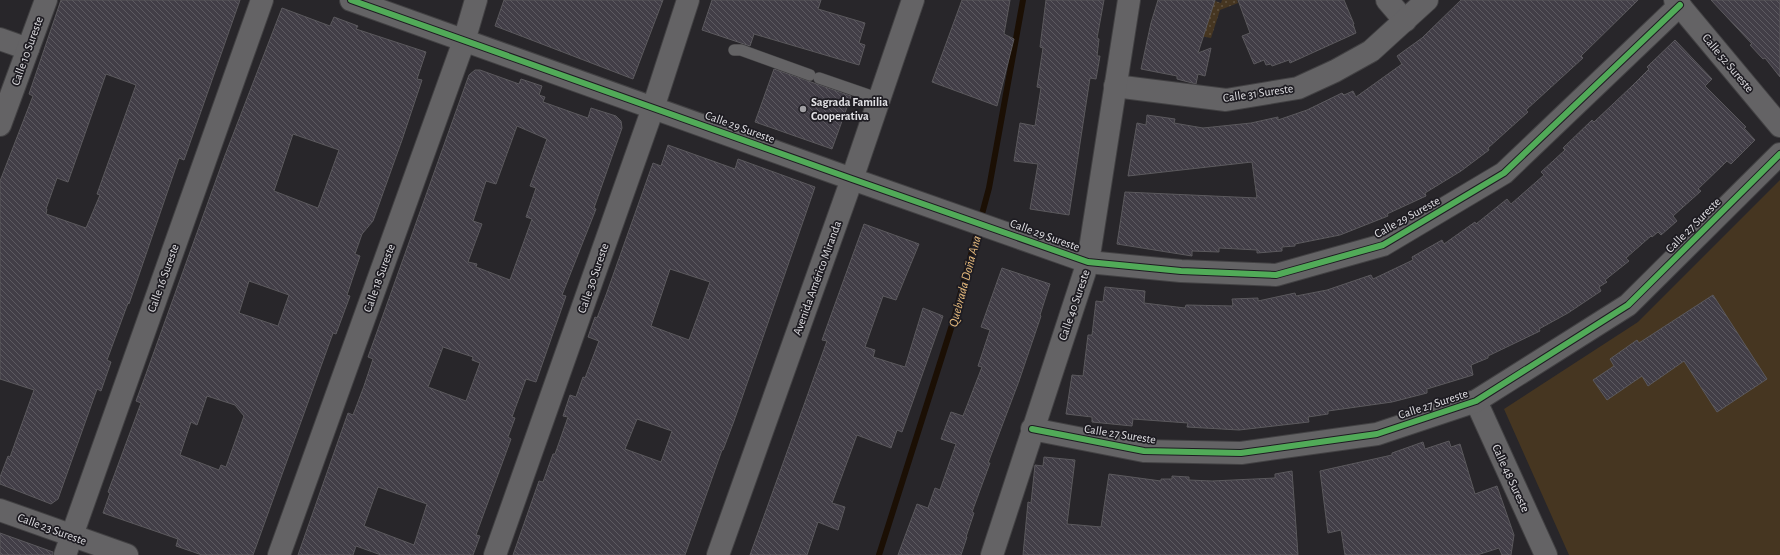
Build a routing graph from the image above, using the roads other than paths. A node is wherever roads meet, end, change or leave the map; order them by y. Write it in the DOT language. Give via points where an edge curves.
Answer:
graph roads {
  1 [pos="46,0"];
  2 [pos="262,0"];
  3 [pos="351,0"];
  4 [pos="476,0"];
  5 [pos="688,0"];
  6 [pos="913,0"];
  7 [pos="1129,0"];
  8 [pos="1387,0"];
  9 [pos="1427,0"];
  10 [pos="1677,2"];
  11 [pos="1405,21"];
  12 [pos="0,39"];
  13 [pos="464,41"];
  14 [pos="28,49"];
  15 [pos="734,50"];
  16 [pos="1116,86"];
  17 [pos="880,99"];
  18 [pos="653,108"];
  19 [pos="0,125"];
  20 [pos="1780,126"];
  21 [pos="1780,154"];
  22 [pos="852,180"];
  23 [pos="1088,262"];
  24 [pos="1476,401"];
  25 [pos="1032,429"];
  26 [pos="0,510"];
  27 [pos="68,545"];
  28 [pos="127,555"];
  29 [pos="279,555"];
  30 [pos="495,555"];
  31 [pos="718,555"];
  32 [pos="992,555"];
  33 [pos="1546,555"];
  1 -- 14 [label="street, Calle 10 Sureste"];
  2 -- 27 [label="street, Calle 16 Sureste"];
  3 -- 13 [label="street, Calle 29 Sureste"];
  4 -- 13 [label="street, Calle 18 Sureste"];
  5 -- 18 [label="street, Calle 30 Sureste"];
  6 -- 17 [label="street, Avenida Américo Miranda"];
  7 -- 16 [label="street, Calle 40 Sureste"];
  8 -- 11 [label="street"];
  9 -- 11 [label="street, Calle 31 Sureste"];
  10 -- 20 [label="street, Calle 52 Sureste"];
  10 -- 23 [label="street, Calle 29 Sureste" via="1504,173 1383,245 1276,275 1181,271"];
  11 -- 16 [label="street, Calle 31 Sureste" via="1371,51 1298,88 1226,100"];
  12 -- 14 [label="street"];
  13 -- 18 [label="street, Calle 29 Sureste"];
  13 -- 29 [label="street, Calle 18 Sureste"];
  14 -- 19 [label="street, Calle 10 Sureste"];
  15 -- 17 [label="lane" via="741,50"];
  16 -- 23 [label="street, Calle 40 Sureste"];
  17 -- 22 [label="street, Avenida Américo Miranda"];
  18 -- 22 [label="street, Calle 29 Sureste"];
  18 -- 30 [label="street, Calle 30 Sureste"];
  21 -- 24 [label="street, Calle 27 Sureste" via="1628,305"];
  22 -- 23 [label="street, Calle 29 Sureste"];
  22 -- 31 [label="street, Avenida Américo Miranda"];
  23 -- 25 [label="street, Calle 40 Sureste"];
  24 -- 25 [label="street, Calle 27 Sureste" via="1377,434 1241,453 1144,451"];
  24 -- 33 [label="street, Calle 48 Sureste"];
  25 -- 32 [label="street, Calle 40 Sureste"];
  26 -- 27 [label="street, Calle 23 Sureste"];
  27 -- 28 [label="street, Calle 23 Sureste"];
}
